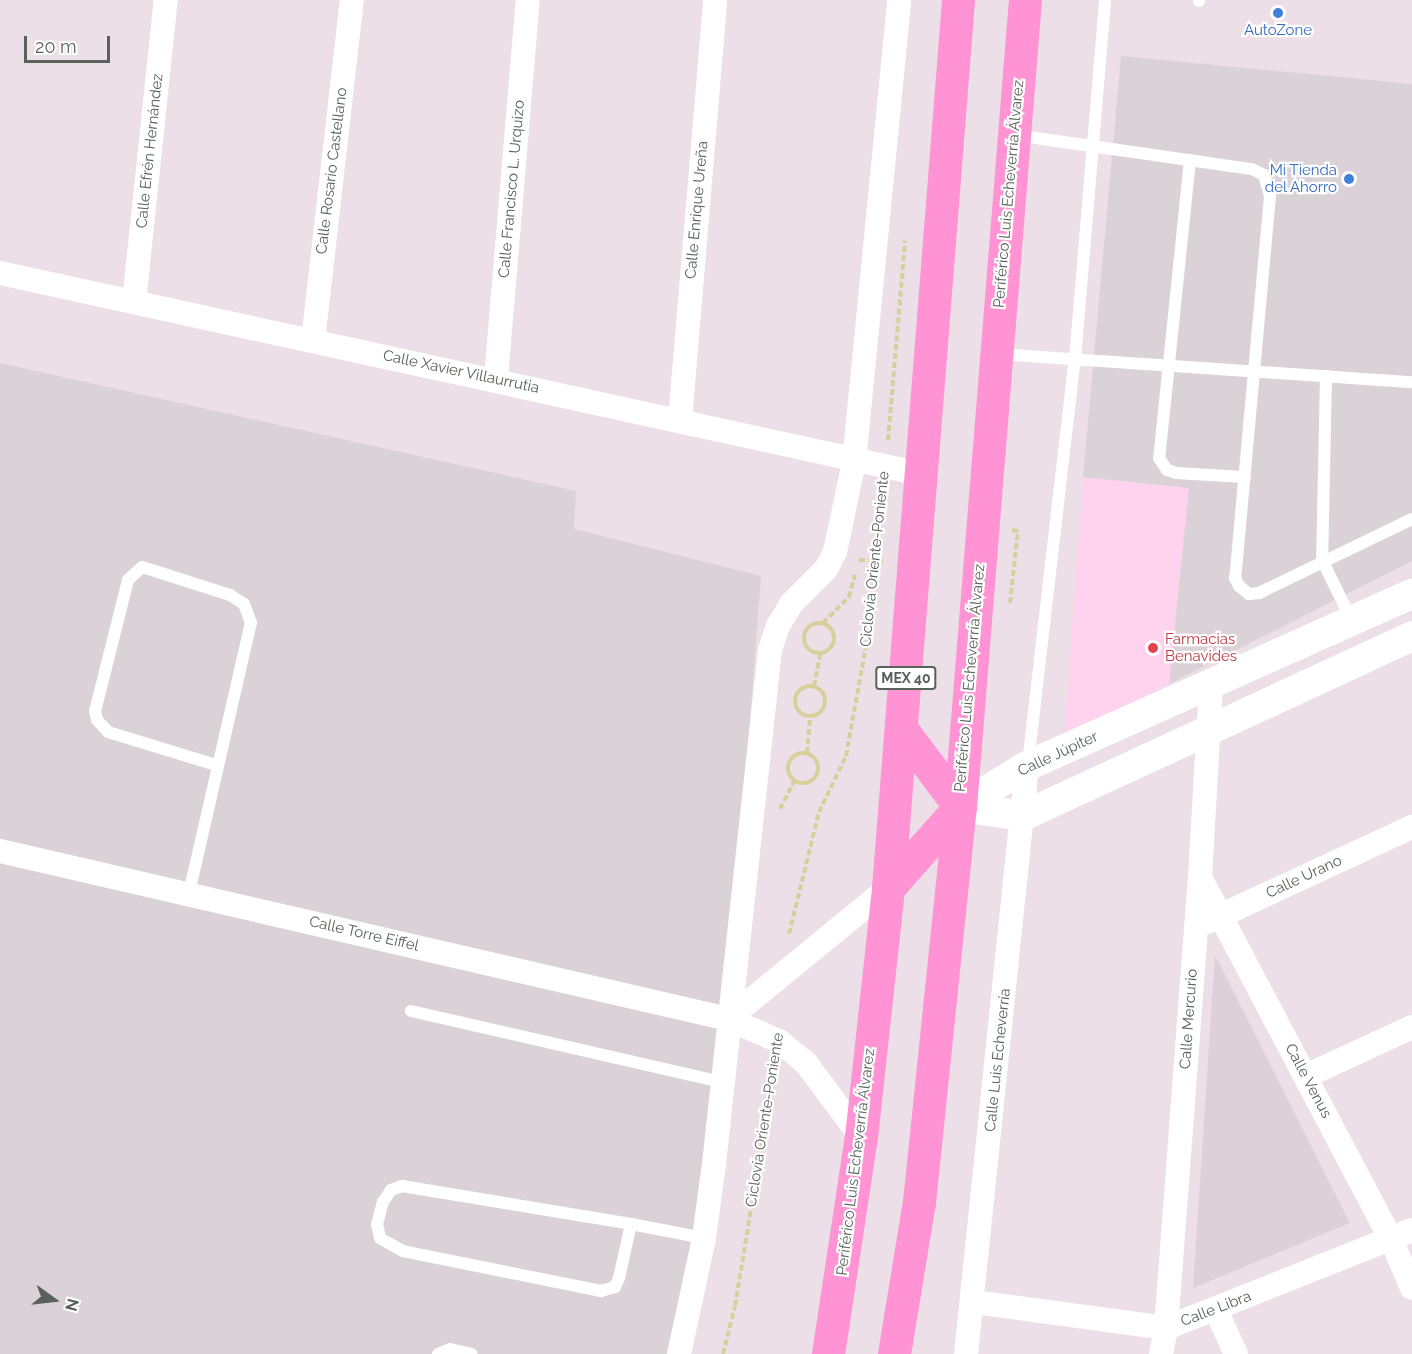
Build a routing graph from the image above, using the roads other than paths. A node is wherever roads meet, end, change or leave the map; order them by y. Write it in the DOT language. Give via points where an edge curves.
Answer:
graph roads {
  1 [pos="166,0"];
  2 [pos="352,0"];
  3 [pos="528,0"];
  4 [pos="715,0"];
  5 [pos="899,0"];
  6 [pos="958,0"];
  7 [pos="1004,0"];
  8 [pos="1025,0"];
  9 [pos="1035,0"];
  10 [pos="1105,0"];
  11 [pos="1021,37"];
  12 [pos="1013,135"];
  13 [pos="1092,146"];
  14 [pos="1190,159"];
  15 [pos="0,273"];
  16 [pos="134,302"];
  17 [pos="313,341"];
  18 [pos="996,354"];
  19 [pos="1076,359"];
  20 [pos="1169,366"];
  21 [pos="1256,372"];
  22 [pos="1326,376"];
  23 [pos="496,378"];
  24 [pos="1412,382"];
  25 [pos="680,420"];
  26 [pos="854,462"];
  27 [pos="921,474"];
  28 [pos="1245,477"];
  29 [pos="1412,519"];
  30 [pos="1322,560"];
  31 [pos="1412,594"];
  32 [pos="1352,621"];
  33 [pos="1412,636"];
  34 [pos="1211,684"];
  35 [pos="1208,728"];
  36 [pos="902,730"];
  37 [pos="216,765"];
  38 [pos="1027,766"];
  39 [pos="960,807"];
  40 [pos="1023,816"];
  41 [pos="1412,827"];
  42 [pos="0,851"];
  43 [pos="1200,877"];
  44 [pos="888,888"];
  45 [pos="189,893"];
  46 [pos="1221,915"];
  47 [pos="1196,928"];
  48 [pos="411,1011"];
  49 [pos="728,1019"];
  50 [pos="1412,1027"];
  51 [pos="1306,1076"];
  52 [pos="722,1082"];
  53 [pos="861,1137"];
  54 [pos="630,1224"];
  55 [pos="1402,1234"];
  56 [pos="704,1238"];
  57 [pos="1412,1287"];
  58 [pos="974,1302"];
  59 [pos="1216,1310"];
  60 [pos="1166,1328"];
  61 [pos="438,1354"];
  62 [pos="471,1354"];
  63 [pos="679,1354"];
  64 [pos="828,1354"];
  65 [pos="894,1354"];
  66 [pos="966,1354"];
  67 [pos="1161,1354"];
  68 [pos="1236,1354"];
  1 -- 16 [label="street, Calle Efrén Hernández"];
  2 -- 17 [label="street, Calle Rosario Castellano"];
  3 -- 23 [label="street, Calle Francisco L. Urquizo"];
  4 -- 25 [label="street, Calle Enrique Ureña"];
  5 -- 26 [label="street"];
  6 -- 27 [label="highway, Periférico Luis Echeverría Álvarez / MEX 40"];
  7 -- 11 [label="highway"];
  8 -- 11 [label="highway, Periférico Luis Echeverría Álvarez"];
  9 -- 11 [label="highway"];
  10 -- 13 [label="lane"];
  11 -- 12 [label="highway, Periférico Luis Echeverría Álvarez"];
  12 -- 13 [label="lane"];
  12 -- 18 [label="highway, Periférico Luis Echeverría Álvarez"];
  13 -- 14 [label="lane"];
  13 -- 19 [label="lane"];
  14 -- 20 [label="lane"];
  14 -- 21 [label="lane" via="1252,169 1264,175 1268,185"];
  15 -- 16 [label="street, Calle Xavier Villaurrutia"];
  16 -- 17 [label="street, Calle Xavier Villaurrutia"];
  17 -- 23 [label="street, Calle Xavier Villaurrutia"];
  18 -- 19 [label="lane"];
  18 -- 39 [label="highway, Periférico Luis Echeverría Álvarez"];
  19 -- 20 [label="lane"];
  19 -- 38 [label="lane"];
  20 -- 21 [label="lane"];
  20 -- 28 [label="lane" via="1161,465 1176,473"];
  21 -- 22 [label="lane"];
  21 -- 28 [label="lane"];
  22 -- 24 [label="lane"];
  22 -- 30 [label="lane"];
  23 -- 25 [label="street, Calle Xavier Villaurrutia"];
  25 -- 26 [label="street, Calle Xavier Villaurrutia"];
  26 -- 27 [label="street, Calle Xavier Villaurrutia"];
  26 -- 49 [label="street" via="835,552 826,569 792,603 770,650"];
  27 -- 36 [label="highway, Periférico Luis Echeverría Álvarez / MEX 40"];
  28 -- 30 [label="lane" via="1235,578 1239,586 1249,594 1259,593"];
  29 -- 30 [label="lane"];
  30 -- 32 [label="lane"];
  31 -- 32 [label="street, Calle Júpiter"];
  32 -- 34 [label="street, Calle Júpiter"];
  33 -- 35 [label="street"];
  34 -- 35 [label="street, Calle Mercurio"];
  34 -- 38 [label="street, Calle Júpiter"];
  35 -- 40 [label="street"];
  35 -- 43 [label="street, Calle Mercurio"];
  36 -- 39 [label="highway"];
  36 -- 44 [label="highway, Periférico Luis Echeverría Álvarez / MEX 40"];
  37 -- 37 [label="lane" via="108,732 97,720 95,711 128,580 142,567 230,595 248,612 251,623"];
  37 -- 45 [label="lane"];
  38 -- 39 [label="street, Calle Júpiter"];
  38 -- 40 [label="street, Calle Luis Echeverría"];
  39 -- 40 [label="street"];
  39 -- 44 [label="highway"];
  39 -- 65 [label="highway, Periférico Luis Echeverría Álvarez" via="919,1202"];
  40 -- 58 [label="street, Calle Luis Echeverría"];
  41 -- 46 [label="street, Calle Urano"];
  42 -- 45 [label="street, Calle Torre Eiffel"];
  43 -- 46 [label="street, Calle Venus"];
  43 -- 47 [label="street, Calle Mercurio"];
  44 -- 49 [label="street"];
  44 -- 53 [label="highway, Periférico Luis Echeverría Álvarez / MEX 40"];
  45 -- 49 [label="street, Calle Torre Eiffel"];
  46 -- 47 [label="street, Calle Urano"];
  46 -- 51 [label="street, Calle Venus"];
  47 -- 60 [label="street, Calle Mercurio"];
  48 -- 52 [label="lane"];
  49 -- 52 [label="street"];
  49 -- 53 [label="street, Calle Torre Eiffel" via="779,1041 806,1063"];
  50 -- 51 [label="street"];
  51 -- 55 [label="street, Calle Venus"];
  52 -- 56 [label="street"];
  53 -- 64 [label="highway, Periférico Luis Echeverría Álvarez / MEX 40"];
  54 -- 54 [label="lane" via="619,1278 615,1287 601,1291 403,1251 380,1238 377,1224 383,1202 391,1190 402,1186"];
  54 -- 56 [label="lane"];
  55 -- 57 [label="street, Calle Venus"];
  55 -- 59 [label="street, Calle Libra"];
  56 -- 63 [label="street"];
  58 -- 60 [label="street, Calle Libra"];
  58 -- 66 [label="street, Calle Luis Echeverría"];
  59 -- 60 [label="street, Calle Libra"];
  59 -- 68 [label="street"];
  60 -- 67 [label="street, Calle Mercurio"];
  61 -- 62 [label="lane" via="450,1349"];
}
